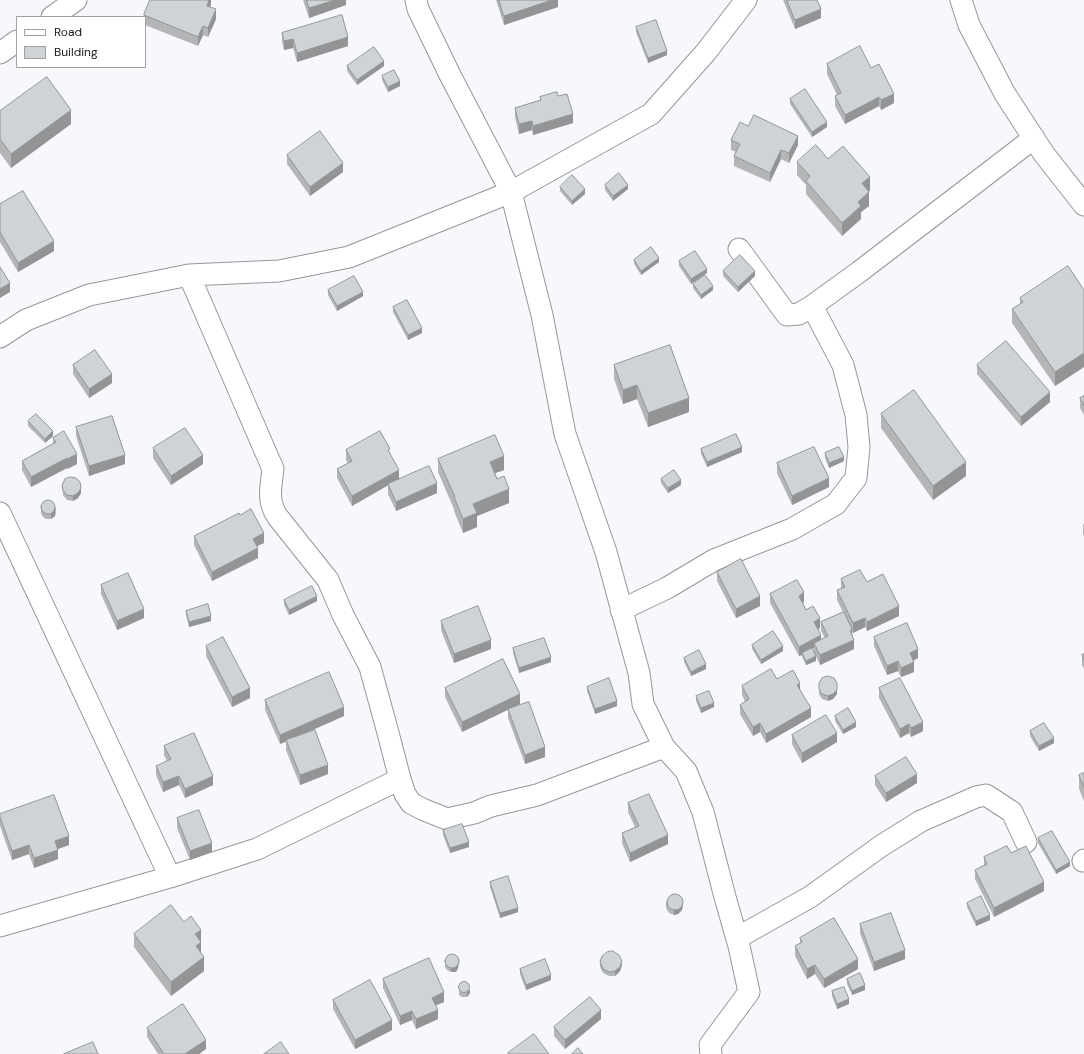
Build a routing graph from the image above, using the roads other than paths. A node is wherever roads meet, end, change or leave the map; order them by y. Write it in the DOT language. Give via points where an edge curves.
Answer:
graph roads {
  1 [pos="76,0"];
  2 [pos="416,0"];
  3 [pos="746,0"];
  4 [pos="961,0"];
  5 [pos="53,16"];
  6 [pos="16,42"];
  7 [pos="0,53"];
  8 [pos="1034,138"];
  9 [pos="511,192"];
  10 [pos="1084,205"];
  11 [pos="739,249"];
  12 [pos="189,275"];
  13 [pos="812,306"];
  14 [pos="0,337"];
  15 [pos="0,513"];
  16 [pos="621,610"];
  17 [pos="664,747"];
  18 [pos="400,779"];
  19 [pos="1026,842"];
  20 [pos="170,877"];
  21 [pos="0,926"];
  22 [pos="737,938"];
  23 [pos="711,1054"];
  1 -- 5 [label="street"];
  2 -- 9 [label="street" via="418,10 450,75"];
  3 -- 9 [label="street" via="706,52 651,114"];
  4 -- 8 [label="street" via="969,25 1005,94"];
  6 -- 7 [label="street"];
  8 -- 10 [label="street"];
  8 -- 13 [label="street"];
  9 -- 12 [label="street" via="349,257 279,271"];
  9 -- 16 [label="street" via="542,314 565,434 606,552"];
  11 -- 13 [label="street" via="787,315 800,314"];
  12 -- 14 [label="street" via="89,295 26,320"];
  12 -- 18 [label="street" via="273,469 270,493 272,509 328,580 370,666"];
  13 -- 16 [label="street" via="843,365 856,415 859,447 856,478 836,504 792,529 714,560 667,588"];
  15 -- 20 [label="street"];
  16 -- 17 [label="street" via="639,673 643,704"];
  17 -- 18 [label="street" via="537,794 447,819 411,802"];
  17 -- 22 [label="street" via="686,772 703,812"];
  18 -- 20 [label="street" via="257,849"];
  19 -- 22 [label="street" via="1012,812 986,795 976,797 922,820 810,897"];
  20 -- 21 [label="street"];
  22 -- 23 [label="street" via="749,992 710,1045"];
}
